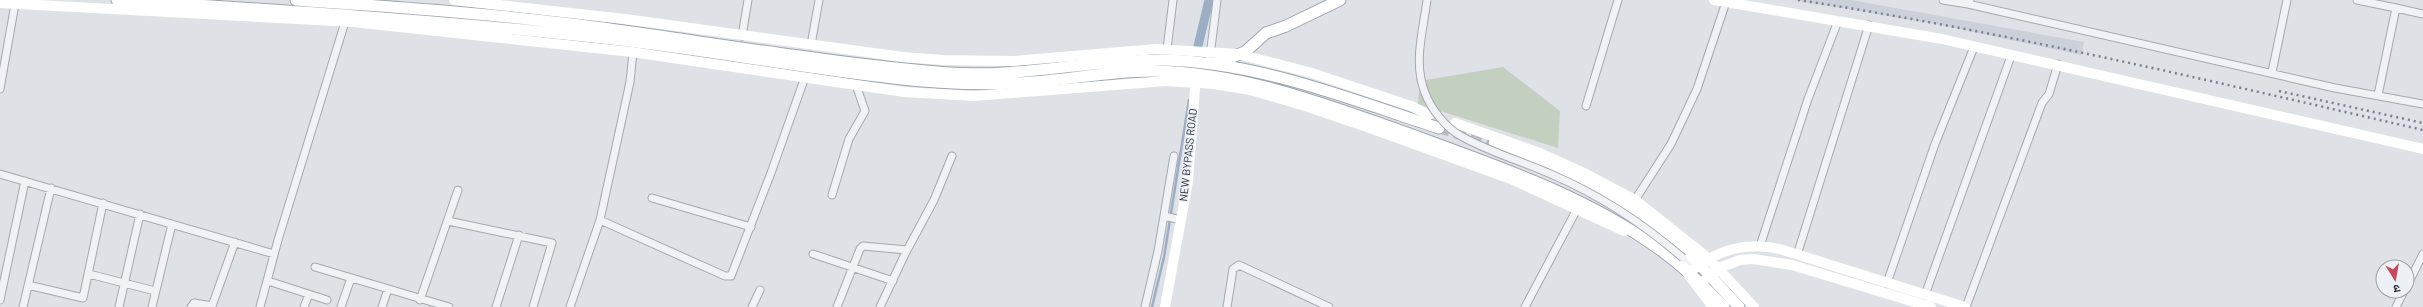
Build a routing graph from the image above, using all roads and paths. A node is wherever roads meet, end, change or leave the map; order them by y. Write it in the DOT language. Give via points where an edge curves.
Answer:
graph roads {
  1 [pos="117,0"];
  2 [pos="296,0"];
  3 [pos="454,0"];
  4 [pos="748,0"];
  5 [pos="819,0"];
  6 [pos="1173,0"];
  7 [pos="1217,0"];
  8 [pos="1340,0"];
  9 [pos="1427,0"];
  10 [pos="1618,0"];
  11 [pos="1714,0"];
  12 [pos="1943,0"];
  13 [pos="2287,0"];
  14 [pos="2357,0"];
  15 [pos="1726,2"];
  16 [pos="1969,2"];
  17 [pos="0,4"];
  18 [pos="15,4"];
  19 [pos="2396,8"];
  20 [pos="2423,14"];
  21 [pos="1838,21"];
  22 [pos="346,22"];
  23 [pos="1868,25"];
  24 [pos="742,36"];
  25 [pos="811,45"];
  26 [pos="1974,47"];
  27 [pos="1167,49"];
  28 [pos="633,52"];
  29 [pos="1238,54"];
  30 [pos="2011,56"];
  31 [pos="1206,59"];
  32 [pos="2058,64"];
  33 [pos="2272,72"];
  34 [pos="805,77"];
  35 [pos="1195,78"];
  36 [pos="856,85"];
  37 [pos="0,89"];
  38 [pos="2378,95"];
  39 [pos="2423,104"];
  40 [pos="1586,106"];
  41 [pos="1429,114"];
  42 [pos="1455,123"];
  43 [pos="1439,128"];
  44 [pos="1494,144"];
  45 [pos="2423,149"];
  46 [pos="952,156"];
  47 [pos="1174,156"];
  48 [pos="0,174"];
  49 [pos="26,181"];
  50 [pos="51,188"];
  51 [pos="458,190"];
  52 [pos="832,195"];
  53 [pos="652,198"];
  54 [pos="1635,200"];
  55 [pos="103,203"];
  56 [pos="1577,208"];
  57 [pos="140,214"];
  58 [pos="1171,218"];
  59 [pos="448,220"];
  60 [pos="600,220"];
  61 [pos="172,224"];
  62 [pos="751,227"];
  63 [pos="519,235"];
  64 [pos="1641,237"];
  65 [pos="235,242"];
  66 [pos="1760,246"];
  67 [pos="907,250"];
  68 [pos="1783,250"];
  69 [pos="274,254"];
  70 [pos="813,254"];
  71 [pos="2423,254"];
  72 [pos="1797,255"];
  73 [pos="1781,263"];
  74 [pos="315,267"];
  75 [pos="1697,267"];
  76 [pos="852,268"];
  77 [pos="1719,268"];
  78 [pos="2415,270"];
  79 [pos="89,274"];
  80 [pos="1710,276"];
  81 [pos="351,278"];
  82 [pos="268,281"];
  83 [pos="893,281"];
  84 [pos="125,282"];
  85 [pos="1886,283"];
  86 [pos="1700,284"];
  87 [pos="28,285"];
  88 [pos="388,289"];
  89 [pos="760,290"];
  90 [pos="155,291"];
  91 [pos="309,294"];
  92 [pos="1925,295"];
  93 [pos="0,300"];
  94 [pos="326,300"];
  95 [pos="421,302"];
  96 [pos="23,307"];
  97 [pos="120,307"];
  98 [pos="152,307"];
  99 [pos="191,307"];
  100 [pos="260,307"];
  101 [pos="304,307"];
  102 [pos="341,307"];
  103 [pos="382,307"];
  104 [pos="449,307"];
  105 [pos="496,307"];
  106 [pos="533,307"];
  107 [pos="570,307"];
  108 [pos="752,307"];
  109 [pos="837,307"];
  110 [pos="880,307"];
  111 [pos="1145,307"];
  112 [pos="1165,307"];
  113 [pos="1226,307"];
  114 [pos="1329,307"];
  115 [pos="1525,307"];
  116 [pos="1713,307"];
  117 [pos="1724,307"];
  118 [pos="1739,307"];
  119 [pos="1754,307"];
  120 [pos="1931,307"];
  121 [pos="1966,307"];
  1 -- 35 [label="main road" via="455,22 600,37 895,78 962,83 1018,83 1152,71"];
  2 -- 31 [label="main road" via="442,10 577,25 850,62 952,73 1008,73 1161,60"];
  3 -- 24 [label="main road" via="625,19"];
  4 -- 24 [label="street"];
  5 -- 25 [label="street"];
  6 -- 27 [label="street"];
  7 -- 31 [label="street"];
  8 -- 29 [label="main road" via="1266,33 1248,50"];
  9 -- 75 [label="street, bridge" via="1419,60 1420,77 1425,93 1443,121 1461,136 1555,176 1608,205"];
  10 -- 40 [label="street"];
  11 -- 15 [label="main road"];
  12 -- 16 [label="street"];
  13 -- 33 [label="street"];
  14 -- 19 [label="street"];
  15 -- 21 [label="main road"];
  15 -- 54 [label="street" via="1697,89 1671,144"];
  16 -- 33 [label="street" via="2158,48"];
  17 -- 18 [label="main road"];
  18 -- 22 [label="main road"];
  18 -- 37 [label="street"];
  19 -- 20 [label="street"];
  19 -- 38 [label="street"];
  21 -- 23 [label="main road"];
  21 -- 66 [label="street" via="1808,99"];
  22 -- 28 [label="main road"];
  22 -- 69 [label="street"];
  23 -- 26 [label="main road"];
  23 -- 72 [label="street"];
  24 -- 25 [label="main road"];
  25 -- 27 [label="main road" via="943,60 1014,61"];
  26 -- 30 [label="main road"];
  26 -- 85 [label="street" via="1935,144"];
  27 -- 31 [label="main road"];
  28 -- 34 [label="main road"];
  28 -- 60 [label="street" via="630,82"];
  29 -- 31 [label="main road"];
  29 -- 41 [label="main road" via="1312,73"];
  30 -- 32 [label="main road"];
  30 -- 92 [label="street"];
  31 -- 35 [label="main road, NEW BYPASS ROAD"];
  31 -- 43 [label="main road" via="1302,83"];
  32 -- 45 [label="main road"];
  32 -- 121 [label="street" via="2049,94 2042,103 2017,166"];
  33 -- 38 [label="street" via="2335,88"];
  34 -- 36 [label="main road"];
  34 -- 62 [label="street"];
  35 -- 36 [label="main road" via="974,96 904,92"];
  35 -- 56 [label="main road" via="1302,105 1511,179"];
  35 -- 58 [label="main road, NEW BYPASS ROAD" via="1188,181"];
  35 -- 64 [label="main road" via="1299,94 1562,192"];
  36 -- 52 [label="street" via="865,111 849,139"];
  38 -- 39 [label="street"];
  42 -- 54 [label="main road" via="1540,153"];
  44 -- 75 [label="main road" via="1563,170 1634,211 1688,252"];
  46 -- 67 [label="street" via="934,200"];
  47 -- 58 [label="street"];
  48 -- 49 [label="street"];
  49 -- 50 [label="street"];
  49 -- 93 [label="street"];
  50 -- 55 [label="street"];
  50 -- 87 [label="street"];
  51 -- 59 [label="street"];
  53 -- 62 [label="street"];
  54 -- 75 [label="main road"];
  55 -- 57 [label="street"];
  55 -- 79 [label="street"];
  56 -- 64 [label="main road"];
  56 -- 115 [label="street"];
  57 -- 61 [label="street"];
  57 -- 84 [label="street"];
  58 -- 111 [label="street"];
  58 -- 112 [label="main road, NEW BYPASS ROAD"];
  59 -- 63 [label="street"];
  59 -- 95 [label="street"];
  60 -- 62 [label="street" via="728,277 736,268"];
  60 -- 107 [label="street"];
  61 -- 65 [label="street"];
  61 -- 90 [label="street"];
  63 -- 105 [label="street"];
  63 -- 106 [label="street" via="552,243"];
  64 -- 75 [label="main road" via="1663,252"];
  65 -- 69 [label="street"];
  65 -- 99 [label="street" via="212,306 194,303"];
  66 -- 68 [label="main road"];
  66 -- 75 [label="main road" via="1733,249"];
  67 -- 76 [label="street" via="863,246"];
  67 -- 83 [label="street"];
  68 -- 72 [label="main road"];
  68 -- 73 [label="main road"];
  69 -- 82 [label="street"];
  70 -- 76 [label="street"];
  71 -- 78 [label="street"];
  72 -- 85 [label="main road"];
  73 -- 77 [label="main road" via="1740,260"];
  73 -- 120 [label="main road"];
  74 -- 81 [label="street"];
  75 -- 77 [label="main road"];
  75 -- 80 [label="main road"];
  75 -- 86 [label="main road"];
  75 -- 116 [label="main road"];
  76 -- 83 [label="street"];
  76 -- 109 [label="street"];
  77 -- 80 [label="main road"];
  77 -- 119 [label="main road"];
  79 -- 84 [label="street"];
  79 -- 87 [label="street" via="83,298"];
  80 -- 86 [label="main road"];
  80 -- 118 [label="main road"];
  81 -- 88 [label="street"];
  81 -- 102 [label="street"];
  82 -- 91 [label="street"];
  82 -- 100 [label="street"];
  83 -- 110 [label="street"];
  84 -- 90 [label="street"];
  84 -- 97 [label="street"];
  85 -- 92 [label="main road"];
  86 -- 117 [label="main road"];
  87 -- 96 [label="street"];
  88 -- 95 [label="street"];
  88 -- 103 [label="street"];
  89 -- 108 [label="street"];
  90 -- 98 [label="street"];
  91 -- 94 [label="street"];
  91 -- 101 [label="street"];
  92 -- 121 [label="main road"];
  95 -- 104 [label="street"];
  113 -- 114 [label="street" via="1234,269 1239,265"];
}
